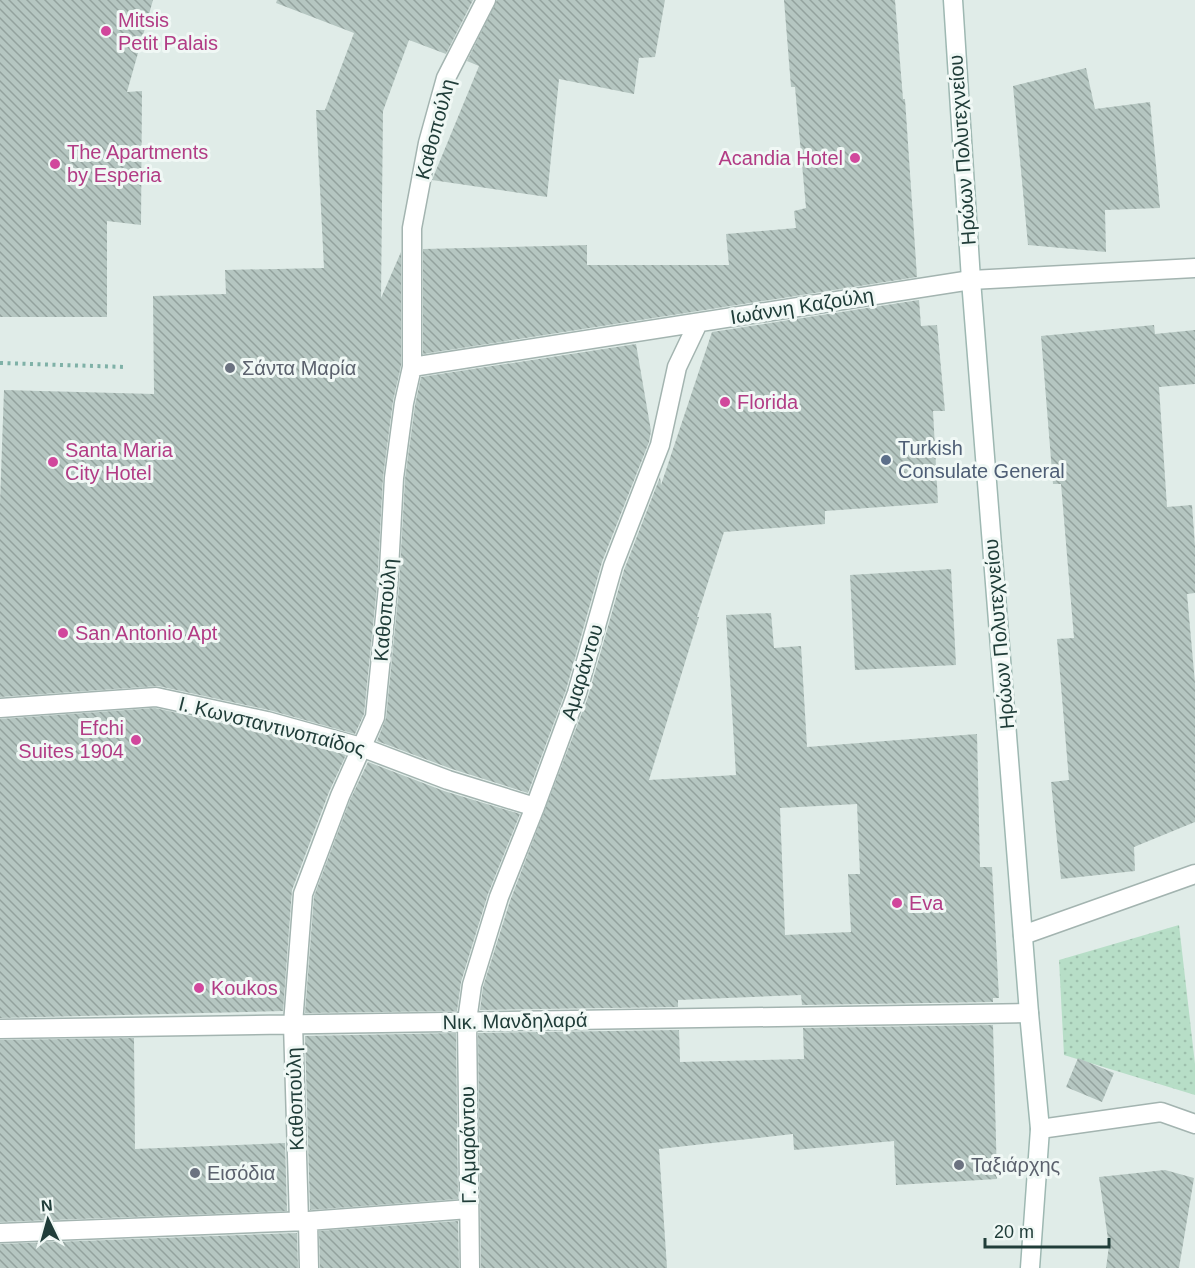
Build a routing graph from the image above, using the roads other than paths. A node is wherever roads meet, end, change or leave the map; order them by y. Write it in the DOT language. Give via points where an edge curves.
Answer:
graph roads {
  1 [pos="486,0"];
  2 [pos="952,0"];
  3 [pos="1195,268"];
  4 [pos="970,280"];
  5 [pos="698,323"];
  6 [pos="412,367"];
  7 [pos="0,708"];
  8 [pos="361,747"];
  9 [pos="535,807"];
  10 [pos="1195,874"];
  11 [pos="1023,935"];
  12 [pos="1029,1013"];
  13 [pos="467,1021"];
  14 [pos="293,1024"];
  15 [pos="0,1029"];
  16 [pos="1195,1124"];
  17 [pos="1040,1129"];
  18 [pos="469,1209"];
  19 [pos="304,1221"];
  20 [pos="0,1233"];
  21 [pos="309,1268"];
  22 [pos="470,1268"];
  23 [pos="1030,1268"];
  1 -- 6 [label="street, Καθοπούλη" via="446,78 428,143 412,228"];
  2 -- 4 [label="street, Ηρώων Πολυτεχνείου"];
  3 -- 4 [label="street, Ιωάννη Καζούλη"];
  4 -- 5 [label="street, Ιωάννη Καζούλη"];
  4 -- 11 [label="street, Ηρώων Πολυτεχνείου"];
  5 -- 6 [label="street, Ιωάννη Καζούλη"];
  5 -- 9 [label="street, Αμαράντου" via="677,367 660,445 613,566 577,693"];
  6 -- 8 [label="street, Καθοπούλη" via="394,478 375,717"];
  7 -- 8 [label="street, Ι. Κωνσταντινοπαίδος" via="156,697"];
  8 -- 9 [label="street, Ι. Κωνσταντινοπαίδος"];
  8 -- 14 [label="street, Καθοπούλη" via="303,894"];
  9 -- 13 [label="street, Αμαράντου" via="472,985"];
  10 -- 11 [label="street"];
  11 -- 12 [label="street, Ηρώων Πολυτεχνείου"];
  12 -- 13 [label="street, Νικ. Μανδηλαρά"];
  12 -- 17 [label="street, Ηρώων Πολυτεχνείου"];
  13 -- 14 [label="street, Νικ. Μανδηλαρά"];
  13 -- 18 [label="street, Γ. Αμαράντου"];
  14 -- 15 [label="street, Νικ. Μανδηλαρά"];
  14 -- 19 [label="street, Καθοπούλη"];
  16 -- 17 [label="street" via="1161,1112"];
  17 -- 23 [label="street, Ηρώων Πολυτεχνείου"];
  18 -- 19 [label="street"];
  18 -- 22 [label="street, Γ. Αμαράντου"];
  19 -- 20 [label="street"];
  19 -- 21 [label="street, Καθοπούλη"];
}
